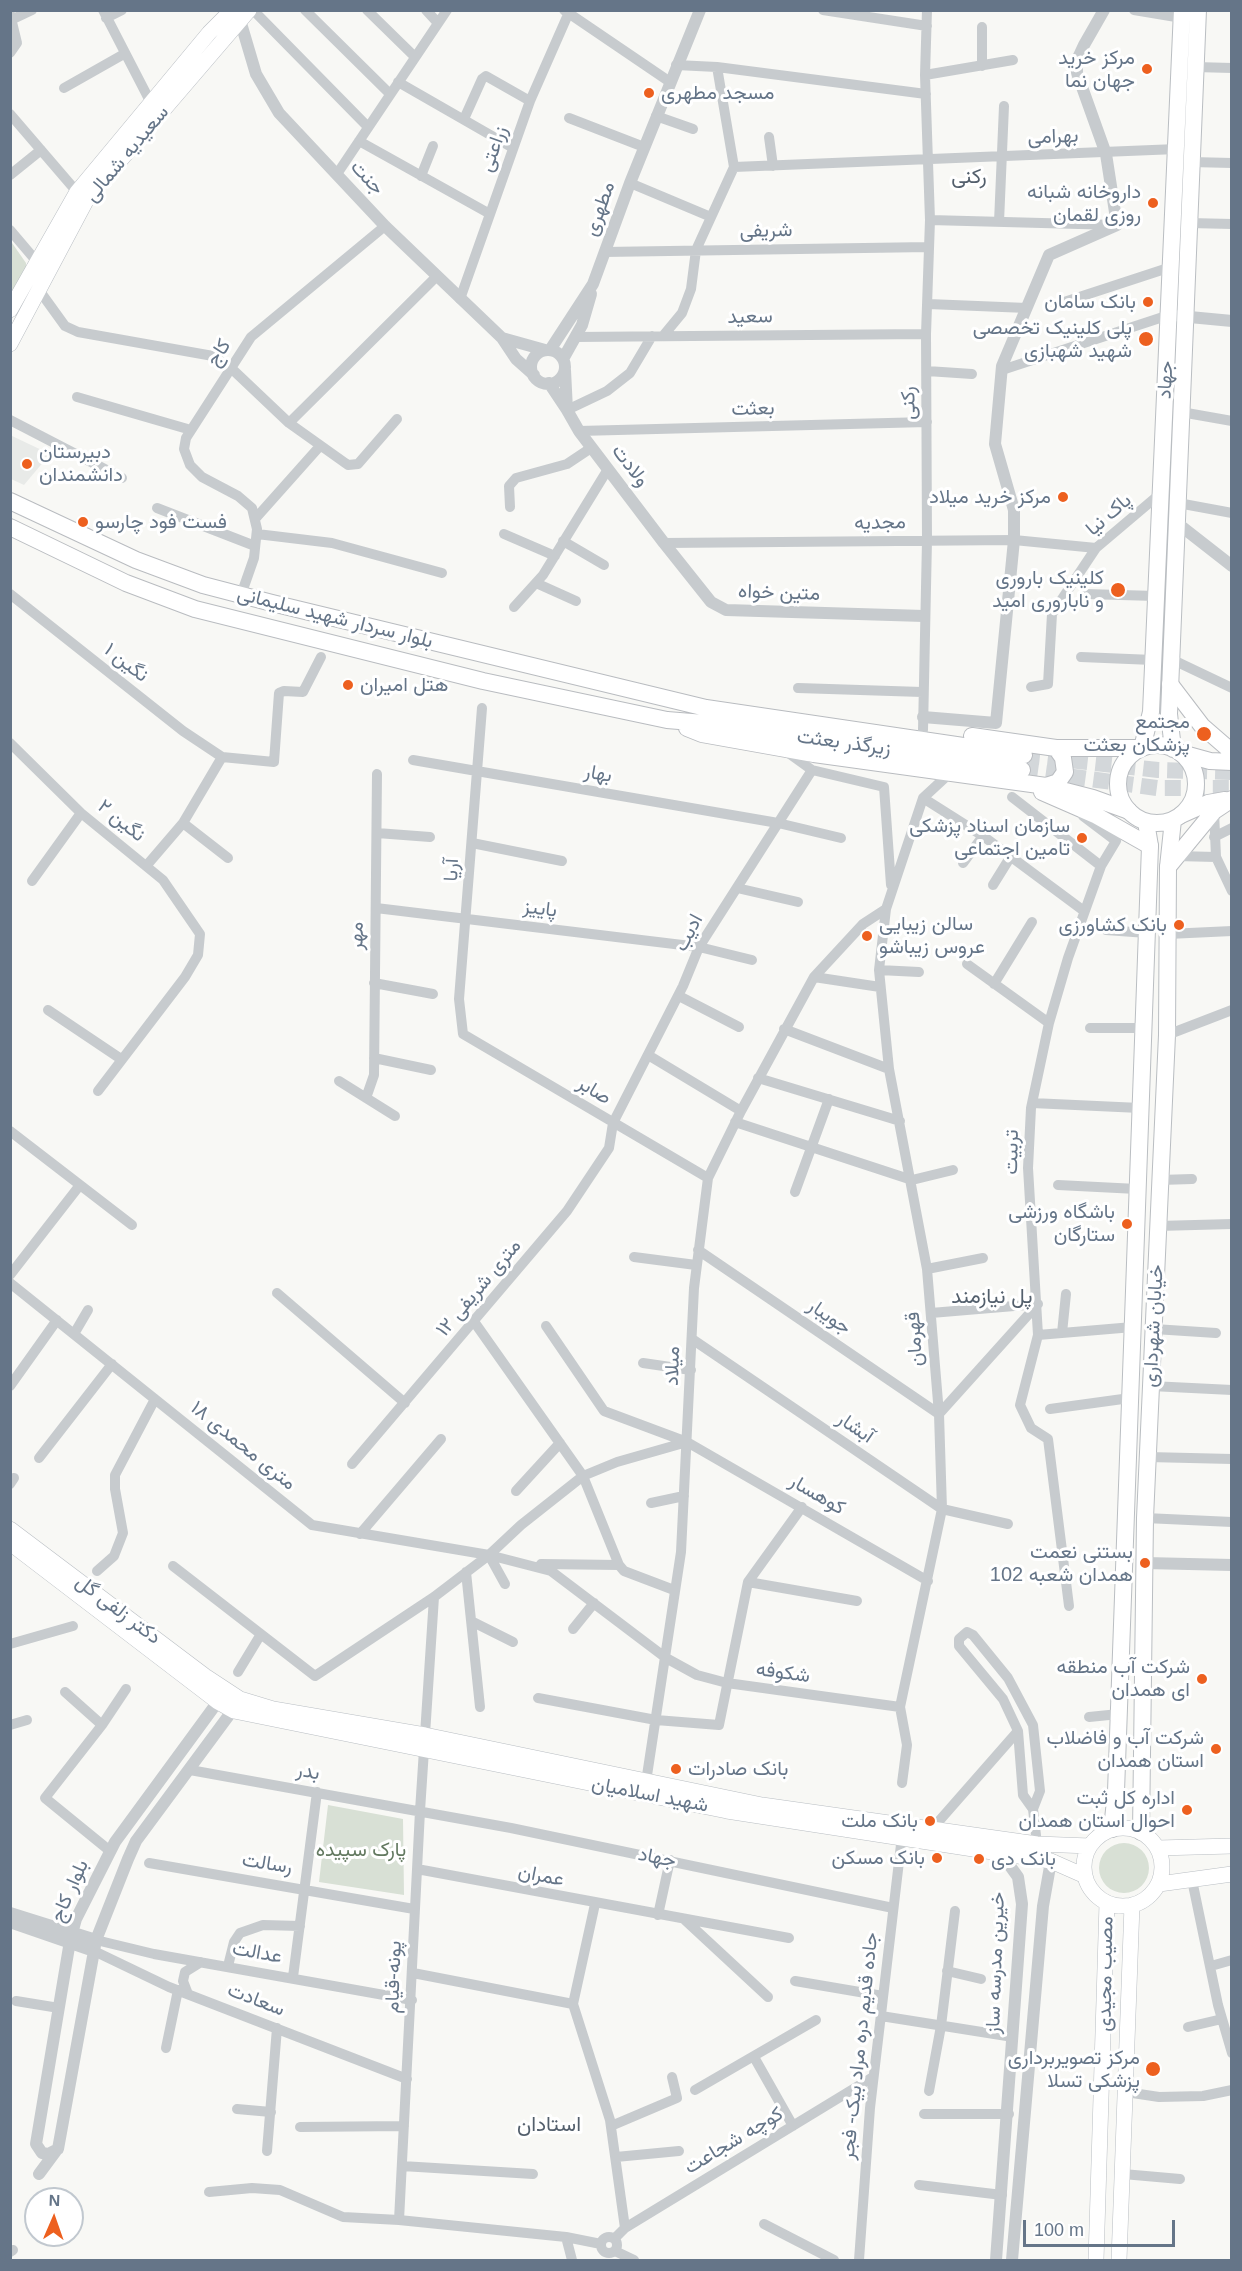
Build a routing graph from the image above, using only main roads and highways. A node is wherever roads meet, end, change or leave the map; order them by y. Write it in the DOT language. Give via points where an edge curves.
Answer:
graph roads {
  1 [pos="243,13"];
  2 [pos="1187,13"];
  3 [pos="156,109"];
  4 [pos="10,310"];
  5 [pos="1177,316"];
  6 [pos="10,344"];
  7 [pos="13,501"];
  8 [pos="10,527"];
  9 [pos="10,534"];
  10 [pos="40,543"];
  11 [pos="401,635"];
  12 [pos="394,659"];
  13 [pos="1170,684"];
  14 [pos="671,699"];
  15 [pos="667,720"];
  16 [pos="1056,748"];
  17 [pos="1142,748"];
  18 [pos="1177,751"];
  19 [pos="1232,752"];
  20 [pos="1232,762"];
  21 [pos="1025,770"];
  22 [pos="1046,786"];
  23 [pos="1232,799"];
  24 [pos="1129,811"];
  25 [pos="1177,818"];
  26 [pos="1146,822"];
  27 [pos="1150,846"];
  28 [pos="1172,862"];
  29 [pos="10,1529"];
  30 [pos="10,1543"];
  31 [pos="222,1696"];
  32 [pos="424,1741"];
  33 [pos="1112,1829"];
  34 [pos="1141,1832"];
  35 [pos="1090,1846"];
  36 [pos="1232,1846"];
  37 [pos="1158,1848"];
  38 [pos="1232,1874"];
  39 [pos="1085,1876"];
  40 [pos="1159,1884"];
  41 [pos="1107,1903"];
  42 [pos="1132,1905"];
  43 [pos="1096,2260"];
  44 [pos="1119,2260"];
  1 -- 3 [label="main road, سعیدیه شمالی"];
  2 -- 5 [label="main road, جهاد" via="1171,267"];
  2 -- 5 [label="main road, جهاد" via="1195,67 1189,223"];
  3 -- 4 [label="main road, سعیدیه شمالی" via="77,192"];
  3 -- 6 [label="main road, سعیدیه شمالی" via="87,199"];
  5 -- 13 [label="main road, جهاد" via="1181,412"];
  5 -- 17 [label="main road, جهاد" via="1161,494 1151,712"];
  7 -- 11 [label="main road, بلوار سردار شهید سلیمانی" via="136,560 203,585"];
  8 -- 10 [label="main road, بلوار سردار شهید سلیمانی"];
  9 -- 10 [label="main road"];
  10 -- 12 [label="main road, بلوار سردار شهید سلیمانی" via="126,583 195,609"];
  11 -- 12 [label="main road"];
  11 -- 14 [label="main road, بلوار سردار شهید سلیمانی"];
  12 -- 15 [label="main road, بلوار سردار شهید سلیمانی"];
  13 -- 18 [label="main road, جهاد" via="1169,714"];
  13 -- 19 [label="main road" via="1202,726"];
  14 -- 16 [label="main road" via="703,696 923,723"];
  14 -- 21 [label="main road, زیرگذر بعثت"];
  15 -- 21 [label="main road, زیرگذر بعثت"];
  15 -- 21 [label="main road" via="702,734 949,774"];
  16 -- 17 [label="main road"];
  16 -- 22 [label="main road" via="1063,758 1065,772 1058,782"];
  17 -- 18 [label="main road" via="1163,746"];
  17 -- 24 [label="main road" via="1125,762 1118,777 1119,794"];
  18 -- 20 [label="main road"];
  18 -- 25 [label="main road" via="1192,766 1196,787 1192,801"];
  21 -- 22 [label="main road"];
  21 -- 27 [label="main road" via="1071,807 1097,816"];
  22 -- 24 [label="main road"];
  23 -- 25 [label="main road" via="1208,803"];
  23 -- 28 [label="main road" via="1214,811"];
  24 -- 26 [label="main road"];
  25 -- 26 [label="main road" via="1164,823"];
  25 -- 28 [label="main road, خیابان شهرداری"];
  26 -- 27 [label="main road, خیابان شهرداری"];
  27 -- 33 [label="main road, خیابان شهرداری"];
  28 -- 34 [label="main road, خیابان شهرداری" via="1145,1518"];
  29 -- 31 [label="main road, دکتر زلفی گل"];
  30 -- 31 [label="main road, دکتر زلفی گل"];
  31 -- 32 [label="main road, شهید اسلامیان" via="237,1705"];
  32 -- 35 [label="main road, شهید اسلامیان" via="762,1805 1037,1844"];
  32 -- 39 [label="main road, شهید اسلامیان" via="728,1811 1051,1861"];
  33 -- 34 [label="main road"];
  33 -- 35 [label="main road"];
  34 -- 37 [label="main road"];
  35 -- 39 [label="main road"];
  36 -- 37 [label="main road"];
  37 -- 40 [label="main road" via="1162,1860"];
  38 -- 40 [label="main road"];
  39 -- 41 [label="main road" via="1090,1888"];
  40 -- 42 [label="main road" via="1143,1901"];
  41 -- 42 [label="main road"];
  41 -- 43 [label="main road, مصیب مجیدی"];
  42 -- 44 [label="main road, مصیب مجیدی"];
}
